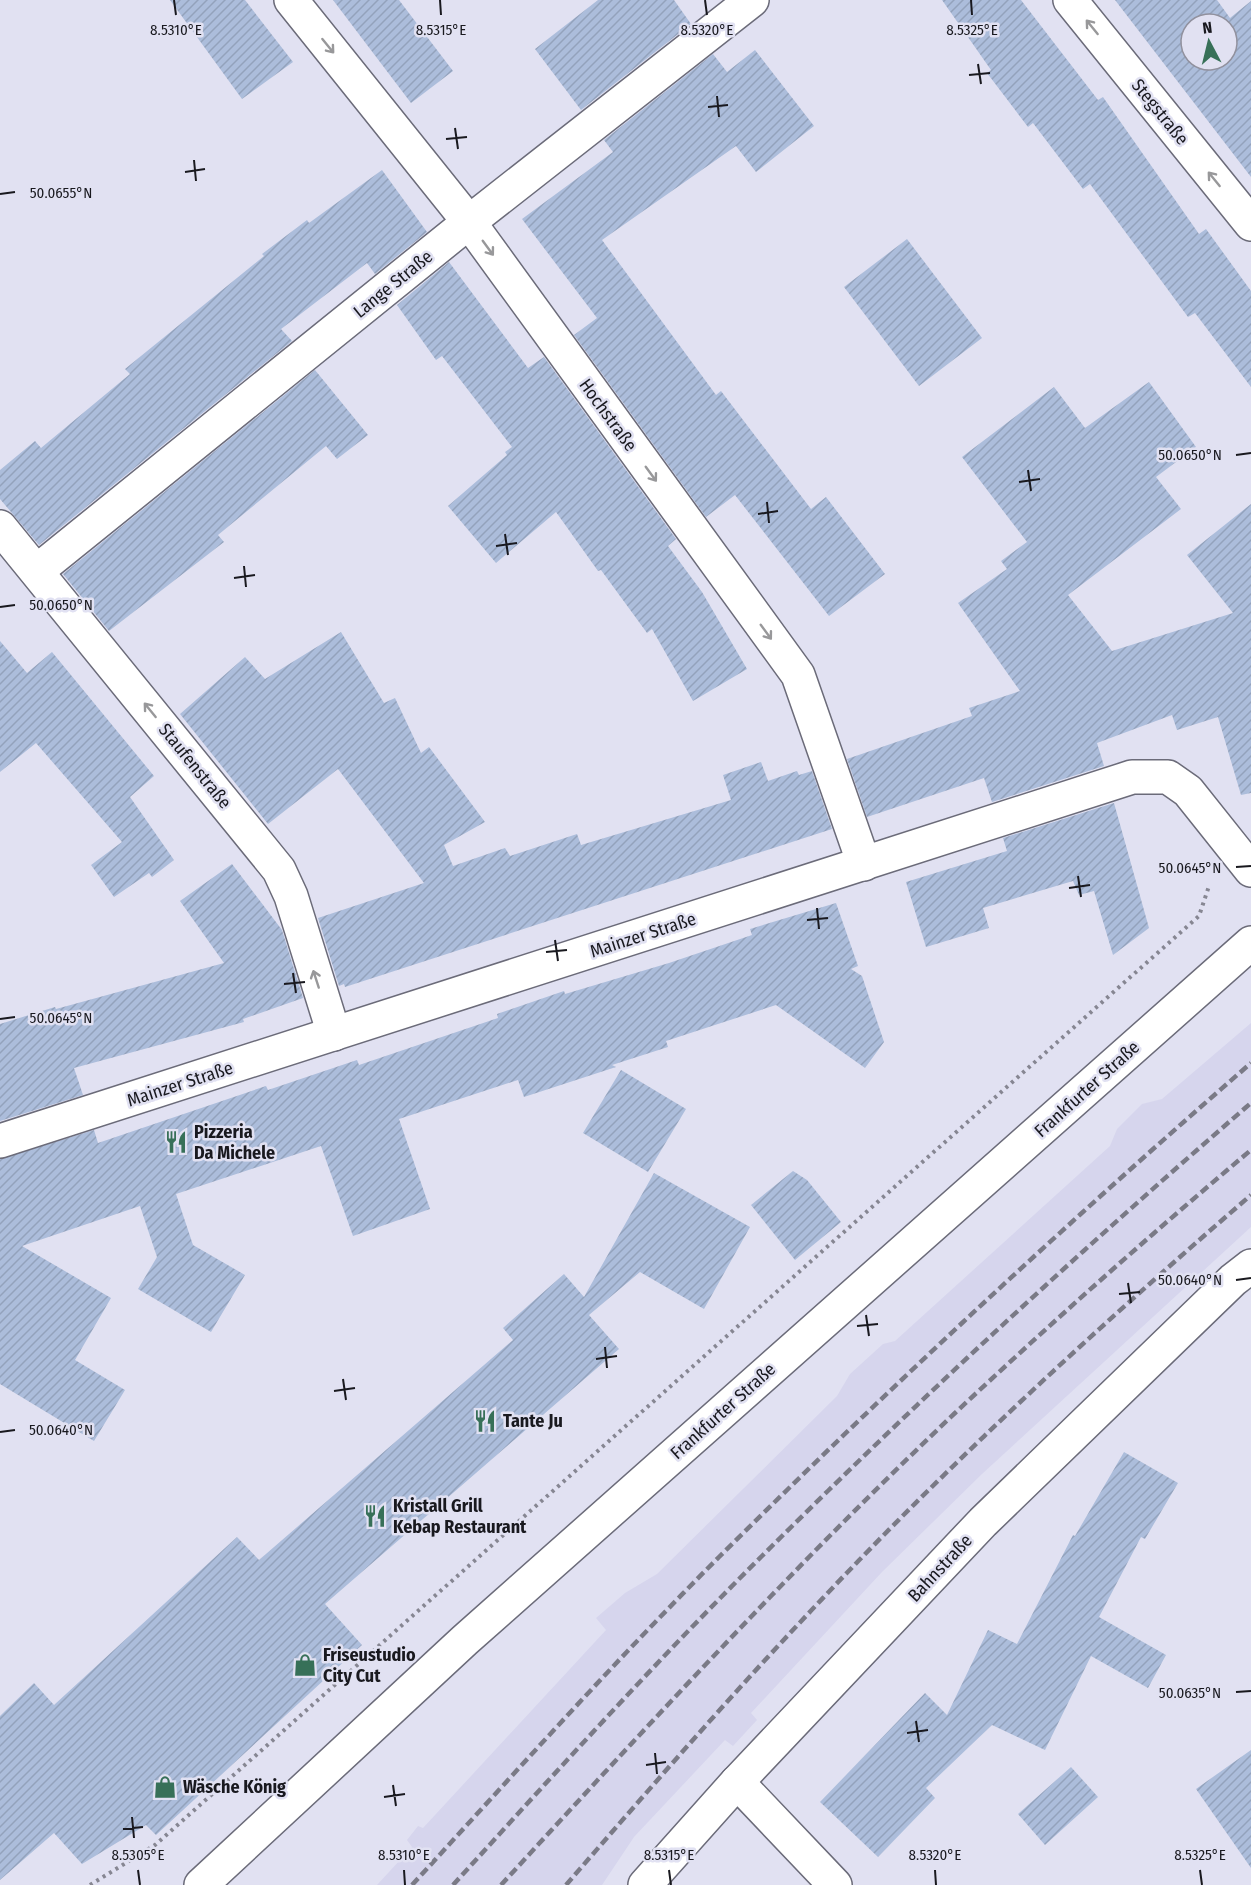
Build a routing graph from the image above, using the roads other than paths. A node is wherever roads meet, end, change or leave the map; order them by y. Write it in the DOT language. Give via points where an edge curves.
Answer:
graph roads {
  1 [pos="291,0"];
  2 [pos="752,0"];
  3 [pos="1070,0"];
  4 [pos="469,222"];
  5 [pos="1251,224"];
  6 [pos="0,527"];
  7 [pos="37,571"];
  8 [pos="1246,863"];
  9 [pos="864,864"];
  10 [pos="1251,943"];
  11 [pos="334,1034"];
  12 [pos="0,1141"];
  13 [pos="1251,1266"];
  14 [pos="738,1782"];
  15 [pos="201,1885"];
  16 [pos="645,1885"];
  17 [pos="835,1885"];
  1 -- 4 [label="street, Hochstraße, one-way"];
  2 -- 4 [label="street, Lange Straße"];
  5 -- 3 [label="street, Stegstraße, one-way"];
  4 -- 7 [label="street, Lange Straße"];
  4 -- 9 [label="street, Hochstraße, one-way" via="798,675"];
  6 -- 7 [label="street, Staufenstraße"];
  11 -- 7 [label="street, Staufenstraße, one-way" via="291,896 279,870"];
  8 -- 9 [label="street, Mainzer Straße" via="1188,791 1168,777 1132,777"];
  9 -- 11 [label="street, Mainzer Straße"];
  10 -- 15 [label="street, Frankfurter Straße" via="465,1640"];
  11 -- 12 [label="street, Mainzer Straße"];
  13 -- 14 [label="street, Bahnstraße" via="983,1522"];
  14 -- 16 [label="street, Bahnstraße"];
  14 -- 17 [label="street"];
}
